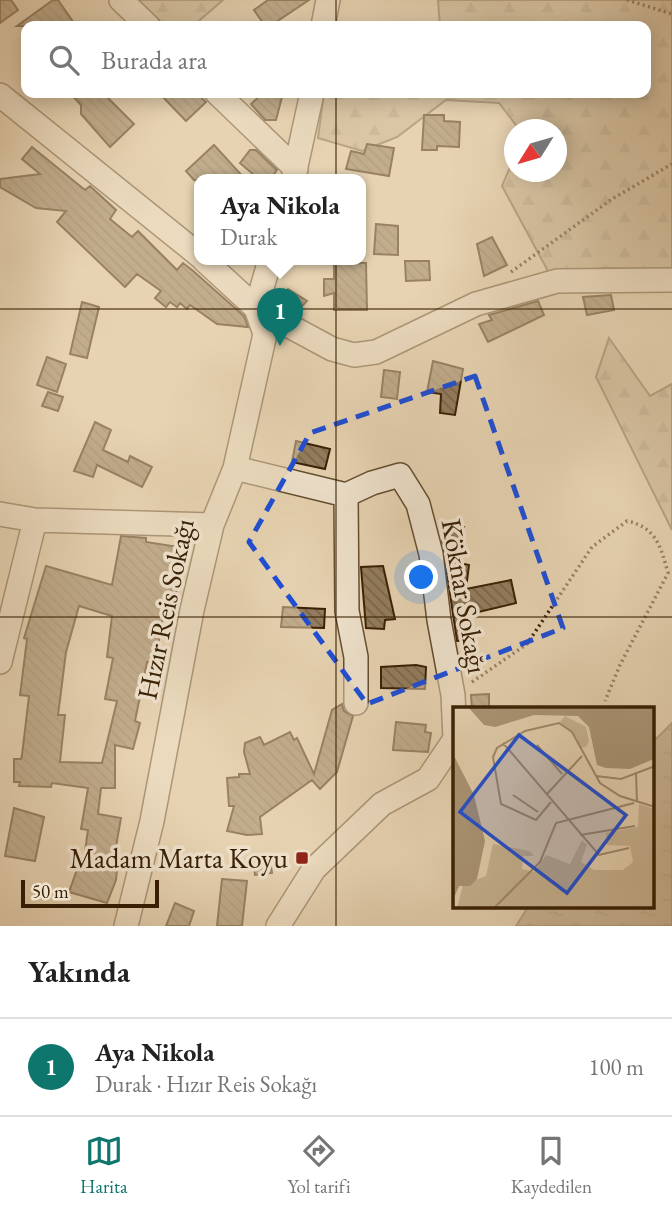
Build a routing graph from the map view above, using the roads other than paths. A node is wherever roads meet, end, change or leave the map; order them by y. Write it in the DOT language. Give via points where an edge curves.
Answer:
graph roads {
  1 [pos="121,0"];
  2 [pos="328,0"];
  3 [pos="143,21"];
  4 [pos="324,21"];
  5 [pos="0,95"];
  6 [pos="222,98"];
  7 [pos="311,98"];
  8 [pos="293,174"];
  9 [pos="294,174"];
  10 [pos="194,251"];
  11 [pos="209,265"];
  12 [pos="269,265"];
  13 [pos="672,280"];
  14 [pos="256,308"];
  15 [pos="235,468"];
  16 [pos="346,495"];
  17 [pos="0,514"];
  18 [pos="35,520"];
  19 [pos="212,525"];
  20 [pos="0,662"];
  21 [pos="356,703"];
  22 [pos="454,707"];
  23 [pos="453,742"];
  24 [pos="126,926"];
  25 [pos="278,926"];
  1 -- 3 [label="street"];
  2 -- 4 [label="street"];
  5 -- 10 [label="street"];
  6 -- 8 [label="street"];
  7 -- 9 [label="street"];
  11 -- 14 [label="street"];
  12 -- 14 [label="street"];
  13 -- 14 [label="street" via="557,281 476,304 376,352 354,355 332,349"];
  14 -- 15 [label="street, Hızır Reis Sokağı" via="265,334"];
  15 -- 16 [label="street"];
  15 -- 19 [label="street, Hızır Reis Sokağı"];
  16 -- 21 [label="street" via="347,611"];
  16 -- 22 [label="street, Köknar Sokağı" via="400,475 418,504 431,554"];
  17 -- 18 [label="street"];
  18 -- 19 [label="street"];
  18 -- 20 [label="street"];
  19 -- 24 [label="street, Hızır Reis Sokağı"];
  23 -- 25 [label="street, Köknar Sokağı" via="428,779 382,804 314,869"];
}
